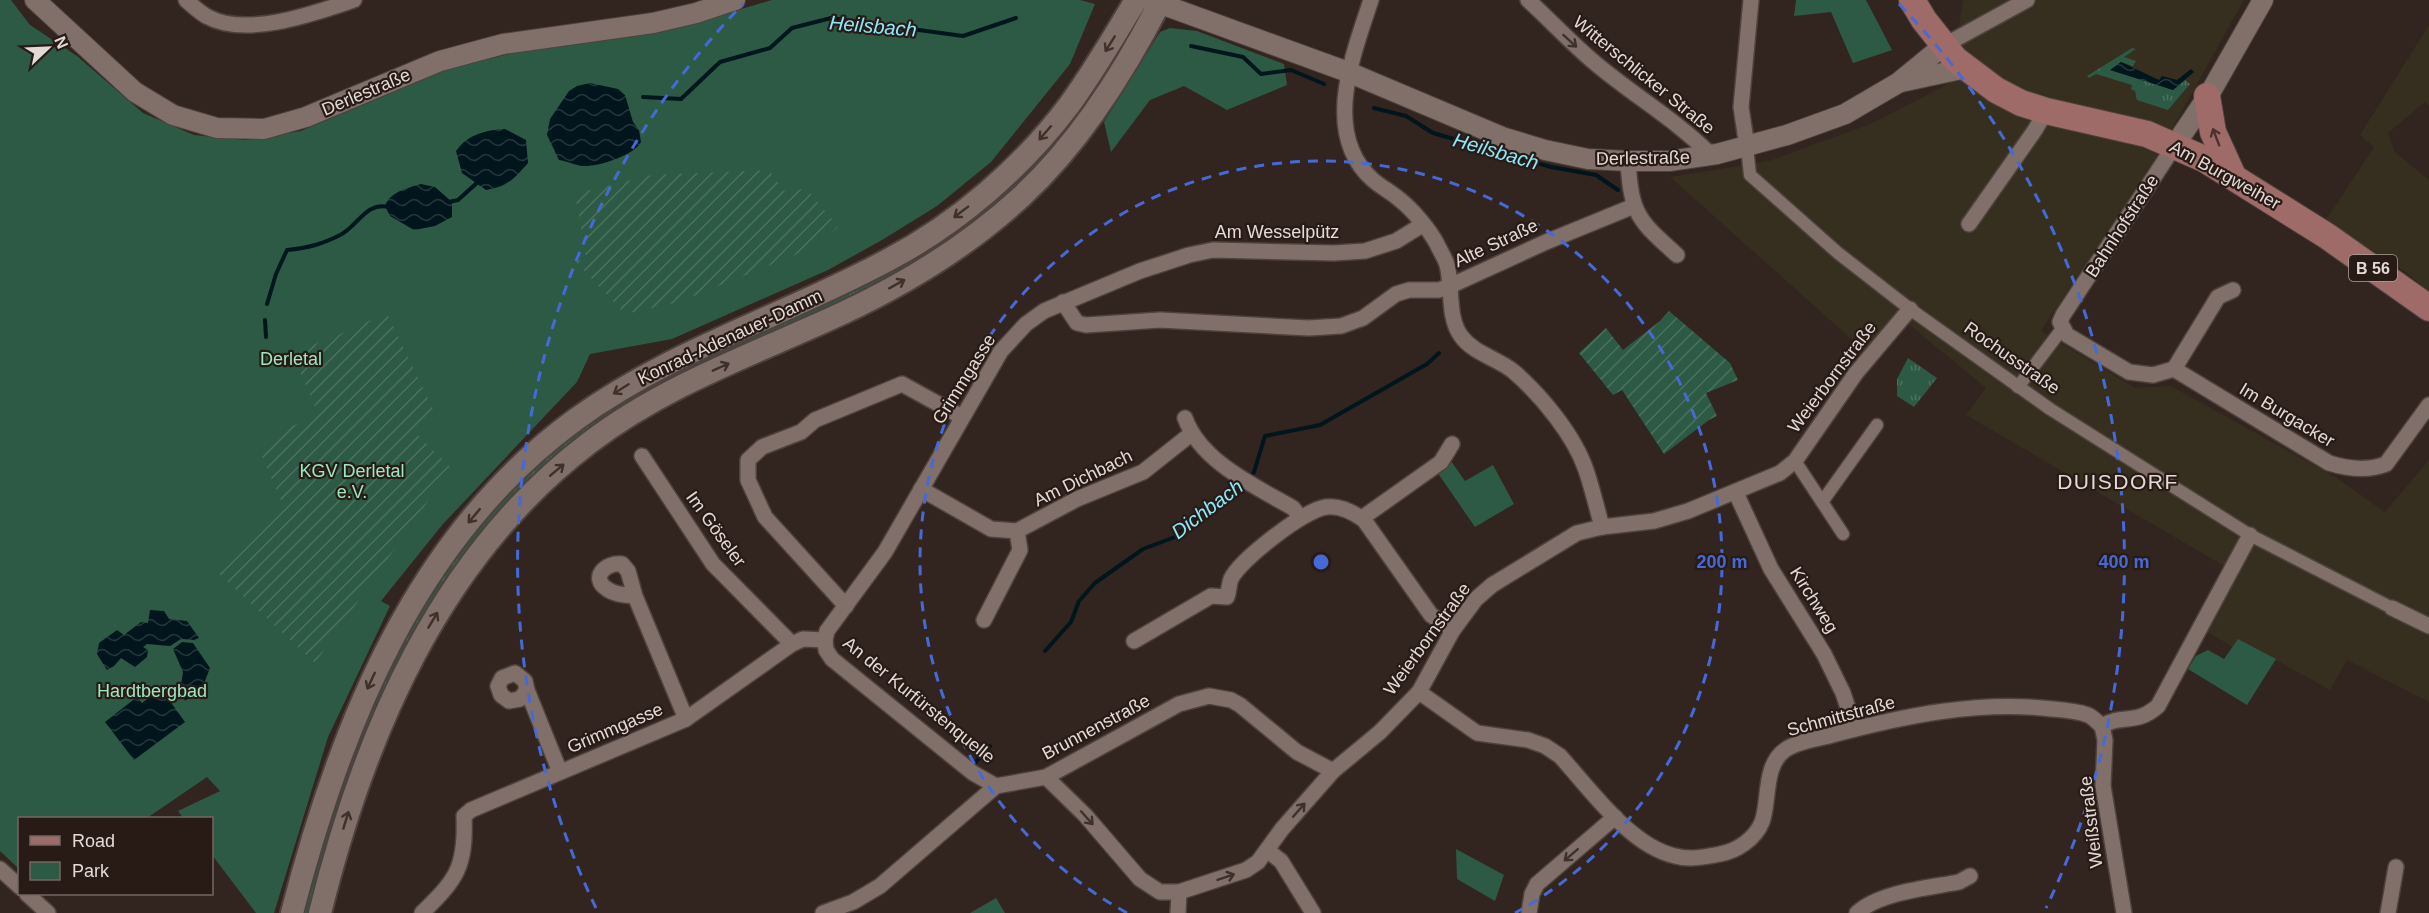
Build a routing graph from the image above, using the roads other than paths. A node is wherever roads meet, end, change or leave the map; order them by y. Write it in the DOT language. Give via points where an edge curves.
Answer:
graph roads {
  1 [pos="35,0"];
  2 [pos="186,0"];
  3 [pos="354,0"];
  4 [pos="735,0"];
  5 [pos="1136,0"];
  6 [pos="1371,0"];
  7 [pos="1528,0"];
  8 [pos="1751,0"];
  9 [pos="1912,0"];
  10 [pos="2027,0"];
  11 [pos="2263,0"];
  12 [pos="1157,1"];
  13 [pos="1943,46"];
  14 [pos="1966,68"];
  15 [pos="1348,72"];
  16 [pos="1898,83"];
  17 [pos="2207,96"];
  18 [pos="2046,111"];
  19 [pos="2175,145"];
  20 [pos="1747,147"];
  21 [pos="1711,155"];
  22 [pos="1628,161"];
  23 [pos="2233,176"];
  24 [pos="1634,206"];
  25 [pos="1969,224"];
  26 [pos="1422,225"];
  27 [pos="1677,255"];
  28 [pos="1450,286"];
  29 [pos="2233,290"];
  30 [pos="1063,302"];
  31 [pos="2429,308"];
  32 [pos="1910,309"];
  33 [pos="2062,328"];
  34 [pos="2174,369"];
  35 [pos="2018,387"];
  36 [pos="2429,405"];
  37 [pos="962,417"];
  38 [pos="1185,418"];
  39 [pos="1877,425"];
  40 [pos="1191,434"];
  41 [pos="1452,444"];
  42 [pos="642,456"];
  43 [pos="1795,461"];
  44 [pos="921,489"];
  45 [pos="1736,493"];
  46 [pos="1822,502"];
  47 [pos="1300,517"];
  48 [pos="1362,518"];
  49 [pos="1602,527"];
  50 [pos="1017,531"];
  51 [pos="1843,534"];
  52 [pos="2250,535"];
  53 [pos="636,596"];
  54 [pos="846,606"];
  55 [pos="2392,608"];
  56 [pos="984,620"];
  57 [pos="2427,622"];
  58 [pos="1453,630"];
  59 [pos="825,640"];
  60 [pos="1134,641"];
  61 [pos="792,644"];
  62 [pos="526,690"];
  63 [pos="1419,692"];
  64 [pos="686,719"];
  65 [pos="2102,726"];
  66 [pos="1855,729"];
  67 [pos="1333,771"];
  68 [pos="560,772"];
  69 [pos="1046,777"];
  70 [pos="996,786"];
  71 [pos="1615,817"];
  72 [pos="1268,851"];
  73 [pos="2397,867"];
  74 [pos="0,869"];
  75 [pos="329,876"];
  76 [pos="1970,876"];
  77 [pos="18,884"];
  78 [pos="1179,892"];
  79 [pos="28,895"];
  80 [pos="48,913"];
  81 [pos="292,913"];
  82 [pos="320,913"];
  83 [pos="331,913"];
  84 [pos="422,913"];
  85 [pos="824,913"];
  86 [pos="1178,913"];
  87 [pos="1313,913"];
  88 [pos="1529,913"];
  89 [pos="1857,913"];
  90 [pos="2124,913"];
  91 [pos="2388,913"];
  1 -- 4 [label="street, Derlestraße" via="135,92 173,114 217,128 264,129 306,117 440,61 492,46 653,23"];
  2 -- 3 [label="street" via="208,18 230,24 265,24 305,17"];
  5 -- 81 [label="main road, Konrad-Adenauer-Damm, one-way" via="1067,107 1005,174 969,206 890,259 696,349 622,389 555,436 489,500 439,561 377,668 339,757"];
  6 -- 15 [label="street"];
  7 -- 21 [label="street, Witterschlicker Straße, one-way" via="1597,65 1690,134"];
  8 -- 20 [label="street, Rochusstraße" via="1741,107"];
  9 -- 13 [label="main road, Am Burgweiher / B 56"];
  10 -- 13 [label="street"];
  11 -- 17 [label="street, Bahnhofstraße"];
  12 -- 15 [label="street, Derlestraße"];
  75 -- 12 [label="main road, Konrad-Adenauer-Damm, one-way" via="378,728 402,675 460,578 518,507 589,443 636,411 693,379 865,302 940,260 987,225 1024,194 1083,127 1108,92"];
  13 -- 14 [label="main road, Am Burgweiher / B 56"];
  13 -- 16 [label="street, Derlestraße"];
  14 -- 16 [label="street, Derlestraße"];
  14 -- 18 [label="main road, Am Burgweiher / B 56" via="2021,104"];
  15 -- 22 [label="street, Derlestraße" via="1502,137 1588,159"];
  15 -- 26 [label="street" via="1346,130 1354,158 1372,179 1401,200"];
  16 -- 20 [label="street, Derlestraße" via="1845,114"];
  17 -- 19 [label="street, Bahnhofstraße"];
  23 -- 17 [label="main road, one-way" via="2213,132"];
  18 -- 19 [label="main road, Am Burgweiher / B 56" via="2147,134"];
  18 -- 25 [label="street"];
  19 -- 23 [label="main road, Am Burgweiher / B 56"];
  19 -- 33 [label="street, Bahnhofstraße" via="2063,315"];
  20 -- 21 [label="street, Derlestraße"];
  20 -- 32 [label="street, Rochusstraße" via="1750,175 1838,253"];
  21 -- 22 [label="street, Derlestraße"];
  22 -- 24 [label="street"];
  23 -- 31 [label="main road, Am Burgweiher / B 56"];
  24 -- 27 [label="street" via="1646,227"];
  24 -- 28 [label="street, Alte Straße"];
  26 -- 28 [label="street" via="1446,263"];
  26 -- 30 [label="street, Am Wesselpütz" via="1396,241 1365,251 1213,250 1189,255"];
  28 -- 30 [label="street" via="1409,290 1396,294 1353,323 1309,328 1160,320 1086,325 1077,323"];
  28 -- 49 [label="street, Alte Straße" via="1460,335 1525,382 1571,441 1585,468"];
  29 -- 34 [label="street" via="2218,297"];
  30 -- 37 [label="street, Grimmgasse" via="1026,324 1001,351"];
  32 -- 35 [label="street, Rochusstraße"];
  32 -- 43 [label="street, Weierbornstraße" via="1856,373"];
  33 -- 34 [label="street" via="2067,335 2129,372 2153,375"];
  33 -- 35 [label="street, Bahnhofstraße"];
  34 -- 36 [label="street, Im Burgacker" via="2329,463 2342,467 2376,468 2386,464"];
  35 -- 52 [label="street, Rochusstraße"];
  37 -- 44 [label="street, Grimmgasse"];
  37 -- 54 [label="street" via="902,384 815,420 801,432 762,447 748,460 748,480 765,517"];
  38 -- 40 [label="street"];
  39 -- 46 [label="street"];
  40 -- 47 [label="street" via="1216,460 1293,508"];
  40 -- 50 [label="street, Am Dichbach" via="1143,472 1059,507"];
  41 -- 48 [label="street" via="1441,462"];
  42 -- 61 [label="street, Im Göseler" via="713,564"];
  43 -- 45 [label="street, Weierbornstraße" via="1780,473"];
  43 -- 46 [label="street"];
  44 -- 50 [label="street" via="991,529"];
  44 -- 54 [label="street, Grimmgasse" via="885,552"];
  45 -- 49 [label="street, Weierbornstraße" via="1654,521"];
  45 -- 66 [label="street, Kirchweg" via="1772,569 1824,654"];
  46 -- 51 [label="street"];
  47 -- 48 [label="street" via="1326,507"];
  47 -- 60 [label="street" via="1260,548 1232,577 1227,597 1211,596"];
  48 -- 58 [label="street" via="1431,615"];
  49 -- 58 [label="street, Weierbornstraße" via="1577,533 1492,585"];
  50 -- 56 [label="street" via="1020,550"];
  52 -- 55 [label="street, Rochusstraße"];
  52 -- 65 [label="street" via="2158,706 2136,719 2114,719"];
  53 -- 64 [label="street, Grimmgasse"];
  54 -- 59 [label="street, Grimmgasse" via="827,630"];
  55 -- 57 [label="street, Rochusstraße"];
  58 -- 63 [label="street, Weierbornstraße"];
  59 -- 61 [label="street, Grimmgasse" via="803,639"];
  59 -- 70 [label="street, An der Kurfürstenquelle" via="832,659 973,773"];
  61 -- 64 [label="street, Grimmgasse"];
  62 -- 68 [label="street, Grimmgasse"];
  63 -- 67 [label="street, Weierbornstraße" via="1380,732"];
  63 -- 71 [label="street, Schmittstraße" via="1477,733 1545,746 1560,756"];
  64 -- 68 [label="street, Grimmgasse"];
  65 -- 66 [label="street, Schmittstraße" via="2089,716 2031,706 1932,713"];
  65 -- 90 [label="street, Weißstraße" via="2103,786"];
  66 -- 71 [label="street, Schmittstraße" via="1786,749 1772,769 1762,822 1740,847 1724,853 1695,858 1667,854 1637,838"];
  67 -- 69 [label="street, Brunnenstraße" via="1297,752 1240,705 1209,696 1179,704"];
  72 -- 67 [label="street, Weierbornstraße, one-way" via="1282,829"];
  68 -- 84 [label="street, Grimmgasse" via="464,816 461,864 453,880"];
  69 -- 70 [label="street, Brunnenstraße"];
  69 -- 78 [label="street, one-way" via="1140,879 1160,892"];
  70 -- 85 [label="street" via="880,886"];
  71 -- 88 [label="street, one-way" via="1537,884"];
  78 -- 72 [label="street, Weierbornstraße, one-way" via="1246,870"];
  72 -- 87 [label="street" via="1281,861"];
  73 -- 91 [label="street"];
  74 -- 77 [label="street"];
  75 -- 82 [label="main road, Konrad-Adenauer-Damm"];
  75 -- 83 [label="main road"];
  76 -- 89 [label="street" via="1959,882 1882,899"];
  78 -- 86 [label="street"];
  79 -- 80 [label="street"];
}
